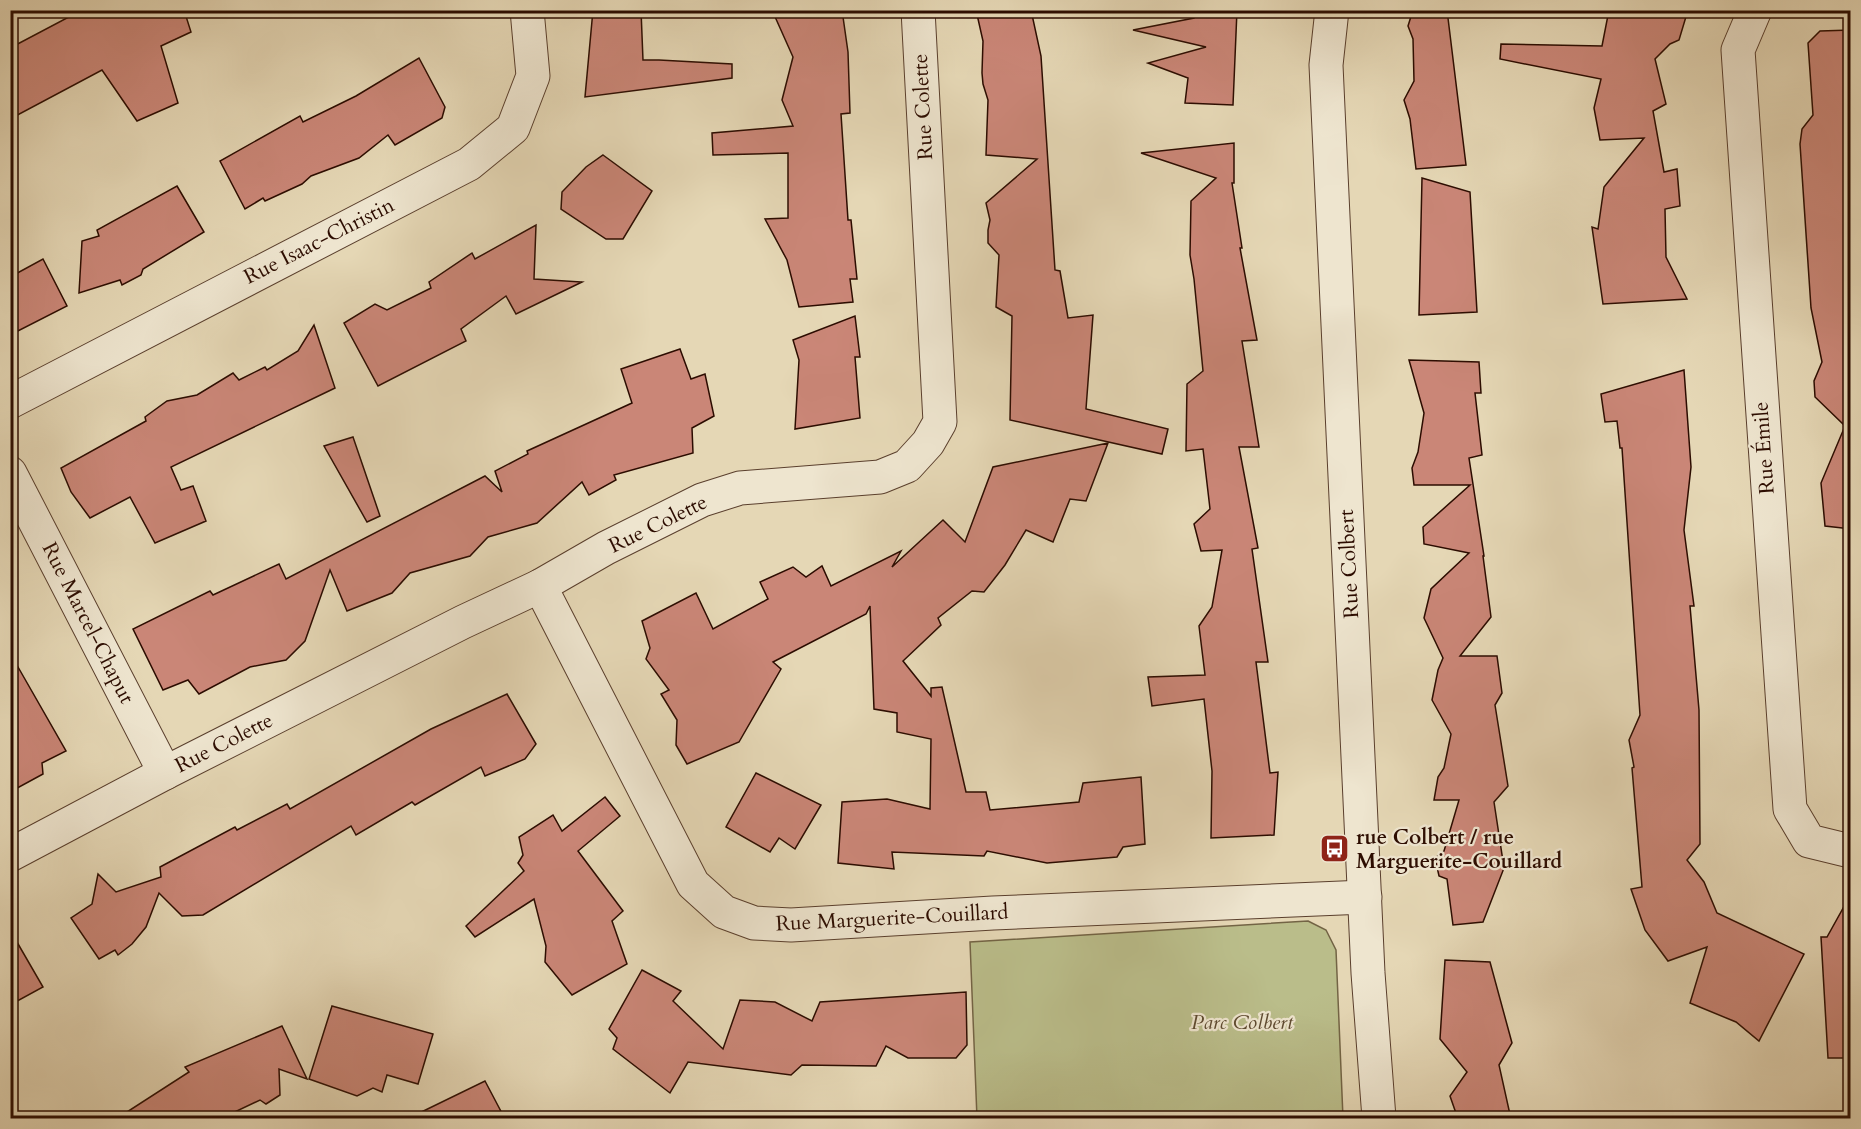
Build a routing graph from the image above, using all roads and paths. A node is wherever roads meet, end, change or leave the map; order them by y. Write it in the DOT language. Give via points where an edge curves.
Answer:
graph roads {
  1 [pos="527,10"];
  2 [pos="918,10"];
  3 [pos="1332,10"];
  4 [pos="1755,10"];
  5 [pos="10,402"];
  6 [pos="10,473"];
  7 [pos="540,586"];
  8 [pos="165,773"];
  9 [pos="1851,851"];
  10 [pos="10,855"];
  11 [pos="1365,897"];
  12 [pos="1379,1119"];
  1 -- 5 [label="street, Rue Isaac-Christin" via="532,76 513,128 469,164"];
  2 -- 7 [label="street, Rue Colette" via="940,422 928,443 908,466 880,477 740,488 702,500"];
  3 -- 11 [label="street, Rue Colbert" via="1326,65"];
  4 -- 9 [label="street, Rue Émile" via="1738,50 1790,809 1809,841"];
  6 -- 8 [label="street, Rue Marcel-Chaput"];
  7 -- 8 [label="street, Rue Colette"];
  7 -- 11 [label="street, Rue Marguerite-Couillard" via="693,884 724,912 754,923 790,925"];
  8 -- 10 [label="street, Rue Colette"];
  11 -- 12 [label="street, Rue Colbert"];
}
